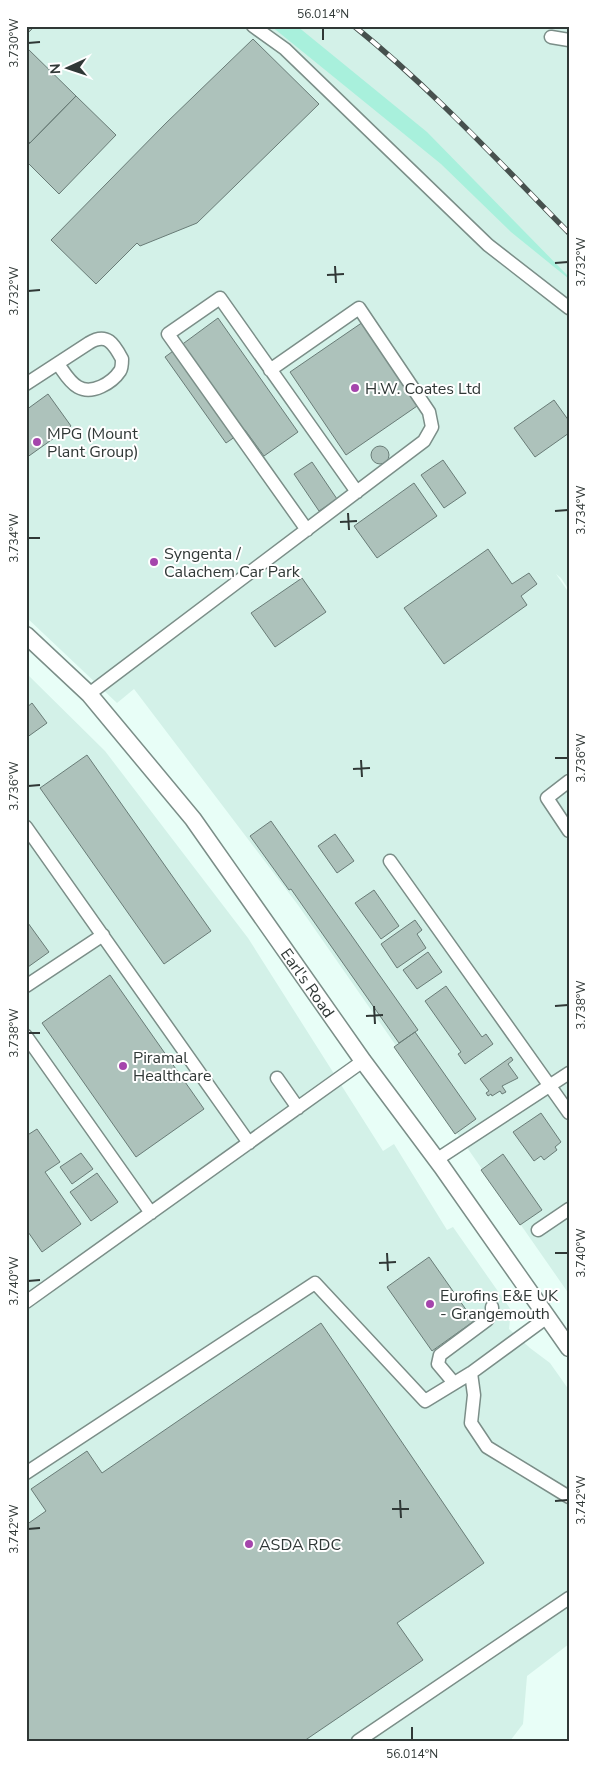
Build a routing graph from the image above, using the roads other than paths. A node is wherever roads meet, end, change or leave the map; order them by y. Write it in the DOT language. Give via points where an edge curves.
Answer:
graph roads {
  1 [pos="253,26"];
  2 [pos="551,38"];
  3 [pos="569,40"];
  4 [pos="569,308"];
  5 [pos="58,364"];
  6 [pos="270,370"];
  7 [pos="26,384"];
  8 [pos="357,492"];
  9 [pos="307,530"];
  10 [pos="26,634"];
  11 [pos="89,694"];
  12 [pos="569,781"];
  13 [pos="26,827"];
  14 [pos="569,831"];
  15 [pos="390,861"];
  16 [pos="102,935"];
  17 [pos="26,986"];
  18 [pos="26,1036"];
  19 [pos="364,1061"];
  20 [pos="569,1073"];
  21 [pos="277,1078"];
  22 [pos="549,1086"];
  23 [pos="298,1108"];
  24 [pos="569,1114"];
  25 [pos="249,1143"];
  26 [pos="436,1160"];
  27 [pos="569,1209"];
  28 [pos="151,1213"];
  29 [pos="538,1230"];
  30 [pos="26,1302"];
  31 [pos="492,1307"];
  32 [pos="546,1318"];
  33 [pos="569,1348"];
  34 [pos="471,1373"];
  35 [pos="454,1383"];
  36 [pos="26,1473"];
  37 [pos="569,1497"];
  38 [pos="569,1598"];
  39 [pos="358,1741"];
  1 -- 4 [label="lane" via="291,56 488,245"];
  2 -- 3 [label="lane"];
  5 -- 5 [label="lane" via="97,338 110,341 122,359 119,372 97,389 87,390 72,384"];
  5 -- 7 [label="lane"];
  6 -- 8 [label="lane"];
  6 -- 8 [label="lane" via="359,308 429,412 432,427 424,441"];
  6 -- 9 [label="lane" via="220,298 168,334"];
  8 -- 9 [label="lane"];
  9 -- 11 [label="lane"];
  10 -- 11 [label="main road, Earl's Road"];
  11 -- 19 [label="main road, Earl's Road" via="193,819"];
  12 -- 14 [label="lane" via="547,798"];
  13 -- 16 [label="lane"];
  15 -- 22 [label="lane"];
  16 -- 17 [label="lane"];
  16 -- 25 [label="lane"];
  18 -- 28 [label="lane"];
  19 -- 23 [label="lane"];
  19 -- 26 [label="main road, Earl's Road"];
  20 -- 22 [label="lane"];
  21 -- 23 [label="lane"];
  22 -- 24 [label="lane"];
  22 -- 26 [label="lane"];
  23 -- 25 [label="lane"];
  25 -- 28 [label="lane"];
  26 -- 32 [label="main road, Earl's Road"];
  27 -- 29 [label="lane"];
  28 -- 30 [label="lane"];
  31 -- 35 [label="lane" via="487,1320 440,1355 438,1364"];
  32 -- 33 [label="main road, Earl's Road"];
  32 -- 34 [label="lane"];
  34 -- 35 [label="lane"];
  34 -- 37 [label="lane" via="474,1395 471,1423 487,1447"];
  35 -- 36 [label="lane" via="425,1401 315,1283"];
  38 -- 39 [label="lane"];
}
